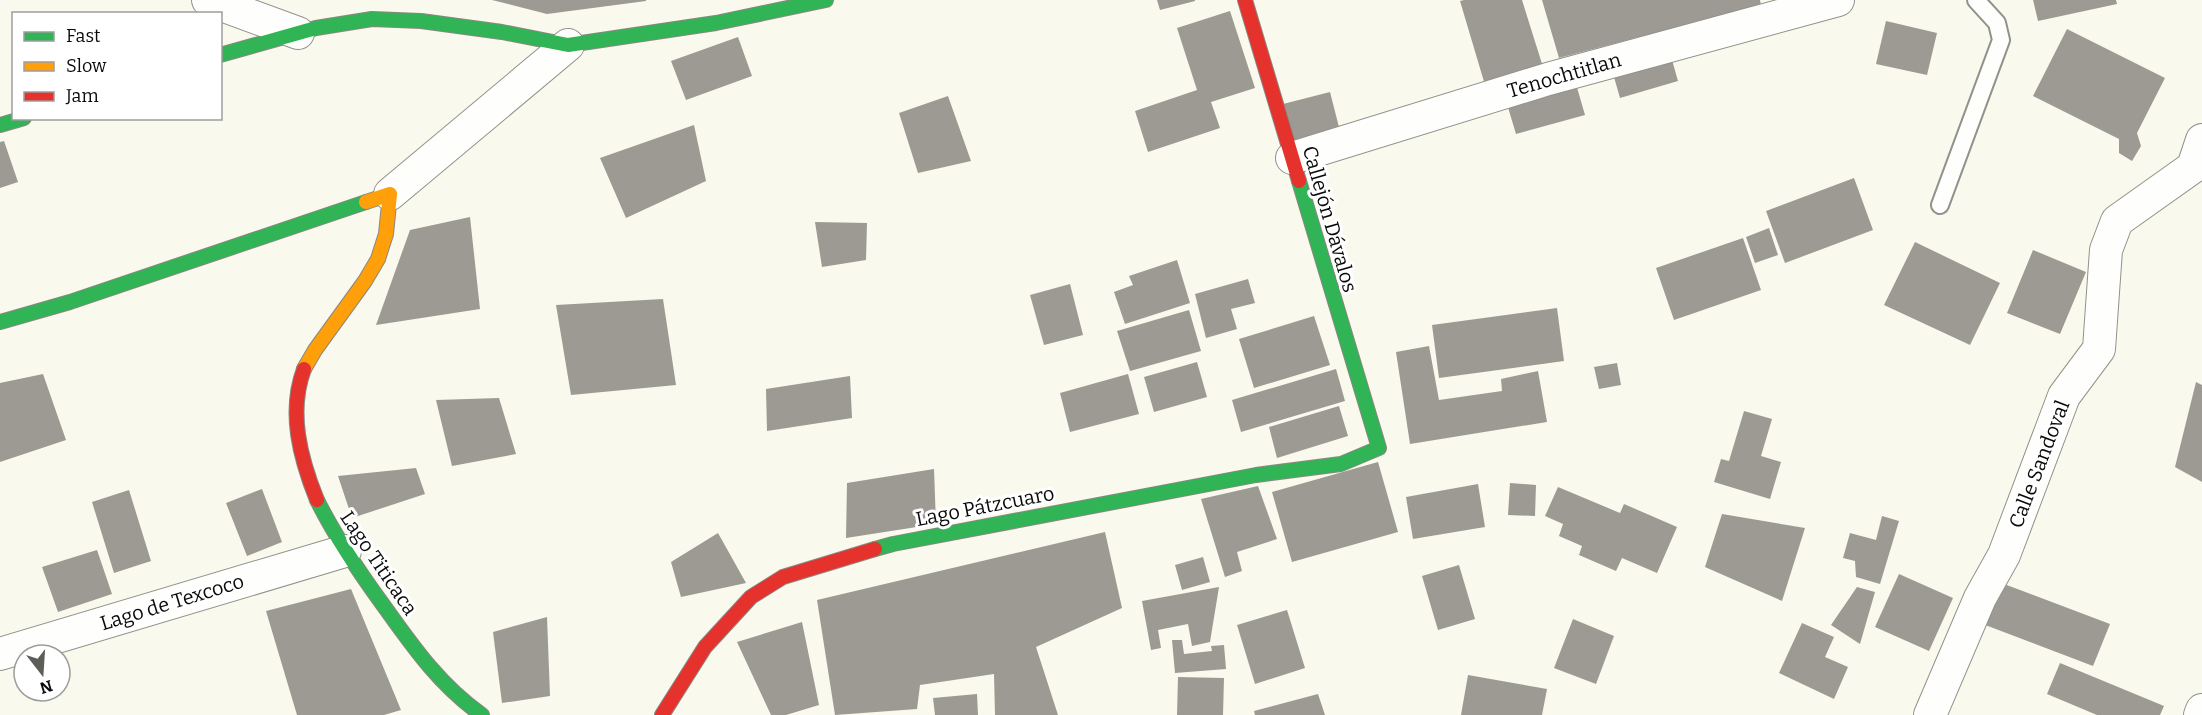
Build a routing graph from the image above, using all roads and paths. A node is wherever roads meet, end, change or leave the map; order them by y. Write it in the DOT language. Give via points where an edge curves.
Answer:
graph roads {
  1 [pos="208,0"];
  2 [pos="826,0"];
  3 [pos="1245,0"];
  4 [pos="1838,0"];
  5 [pos="1976,0"];
  6 [pos="1784,7"];
  7 [pos="298,33"];
  8 [pos="568,45"];
  9 [pos="222,54"];
  10 [pos="17,120"];
  11 [pos="0,125"];
  12 [pos="2202,140"];
  13 [pos="1292,158"];
  14 [pos="390,194"];
  15 [pos="1940,205"];
  16 [pos="0,322"];
  17 [pos="1379,448"];
  18 [pos="345,551"];
  19 [pos="0,654"];
  20 [pos="2202,710"];
  21 [pos="482,715"];
  22 [pos="662,715"];
  23 [pos="1930,715"];
  24 [pos="2200,715"];
  1 -- 7 [label="street"];
  2 -- 8 [label="street" via="716,23"];
  3 -- 13 [label="street, Callejón Dávalos"];
  4 -- 6 [label="street, Tenochtitlan"];
  5 -- 15 [label="lane" via="1997,23 2001,40"];
  6 -- 13 [label="street, Tenochtitlan"];
  7 -- 8 [label="street" via="372,19 444,24"];
  7 -- 9 [label="street"];
  8 -- 14 [label="street"];
  10 -- 11 [label="street"];
  12 -- 23 [label="street, Calle Sandoval" via="2193,167 2117,221 2106,250 2098,349 2064,396 2004,555 1980,598"];
  13 -- 17 [label="street, Callejón Dávalos"];
  14 -- 16 [label="street"];
  14 -- 18 [label="street, Lago Titicaca" via="383,247 368,277 304,369 295,405 298,443 312,495"];
  17 -- 22 [label="street, Lago Pátzcuaro" via="1341,464 1256,475 893,544 783,577 751,597 730,618 705,647"];
  18 -- 19 [label="street, Lago de Texcoco"];
  18 -- 21 [label="street, Lago Titicaca" via="423,662 462,702"];
  20 -- 24 [label="street"];
}
